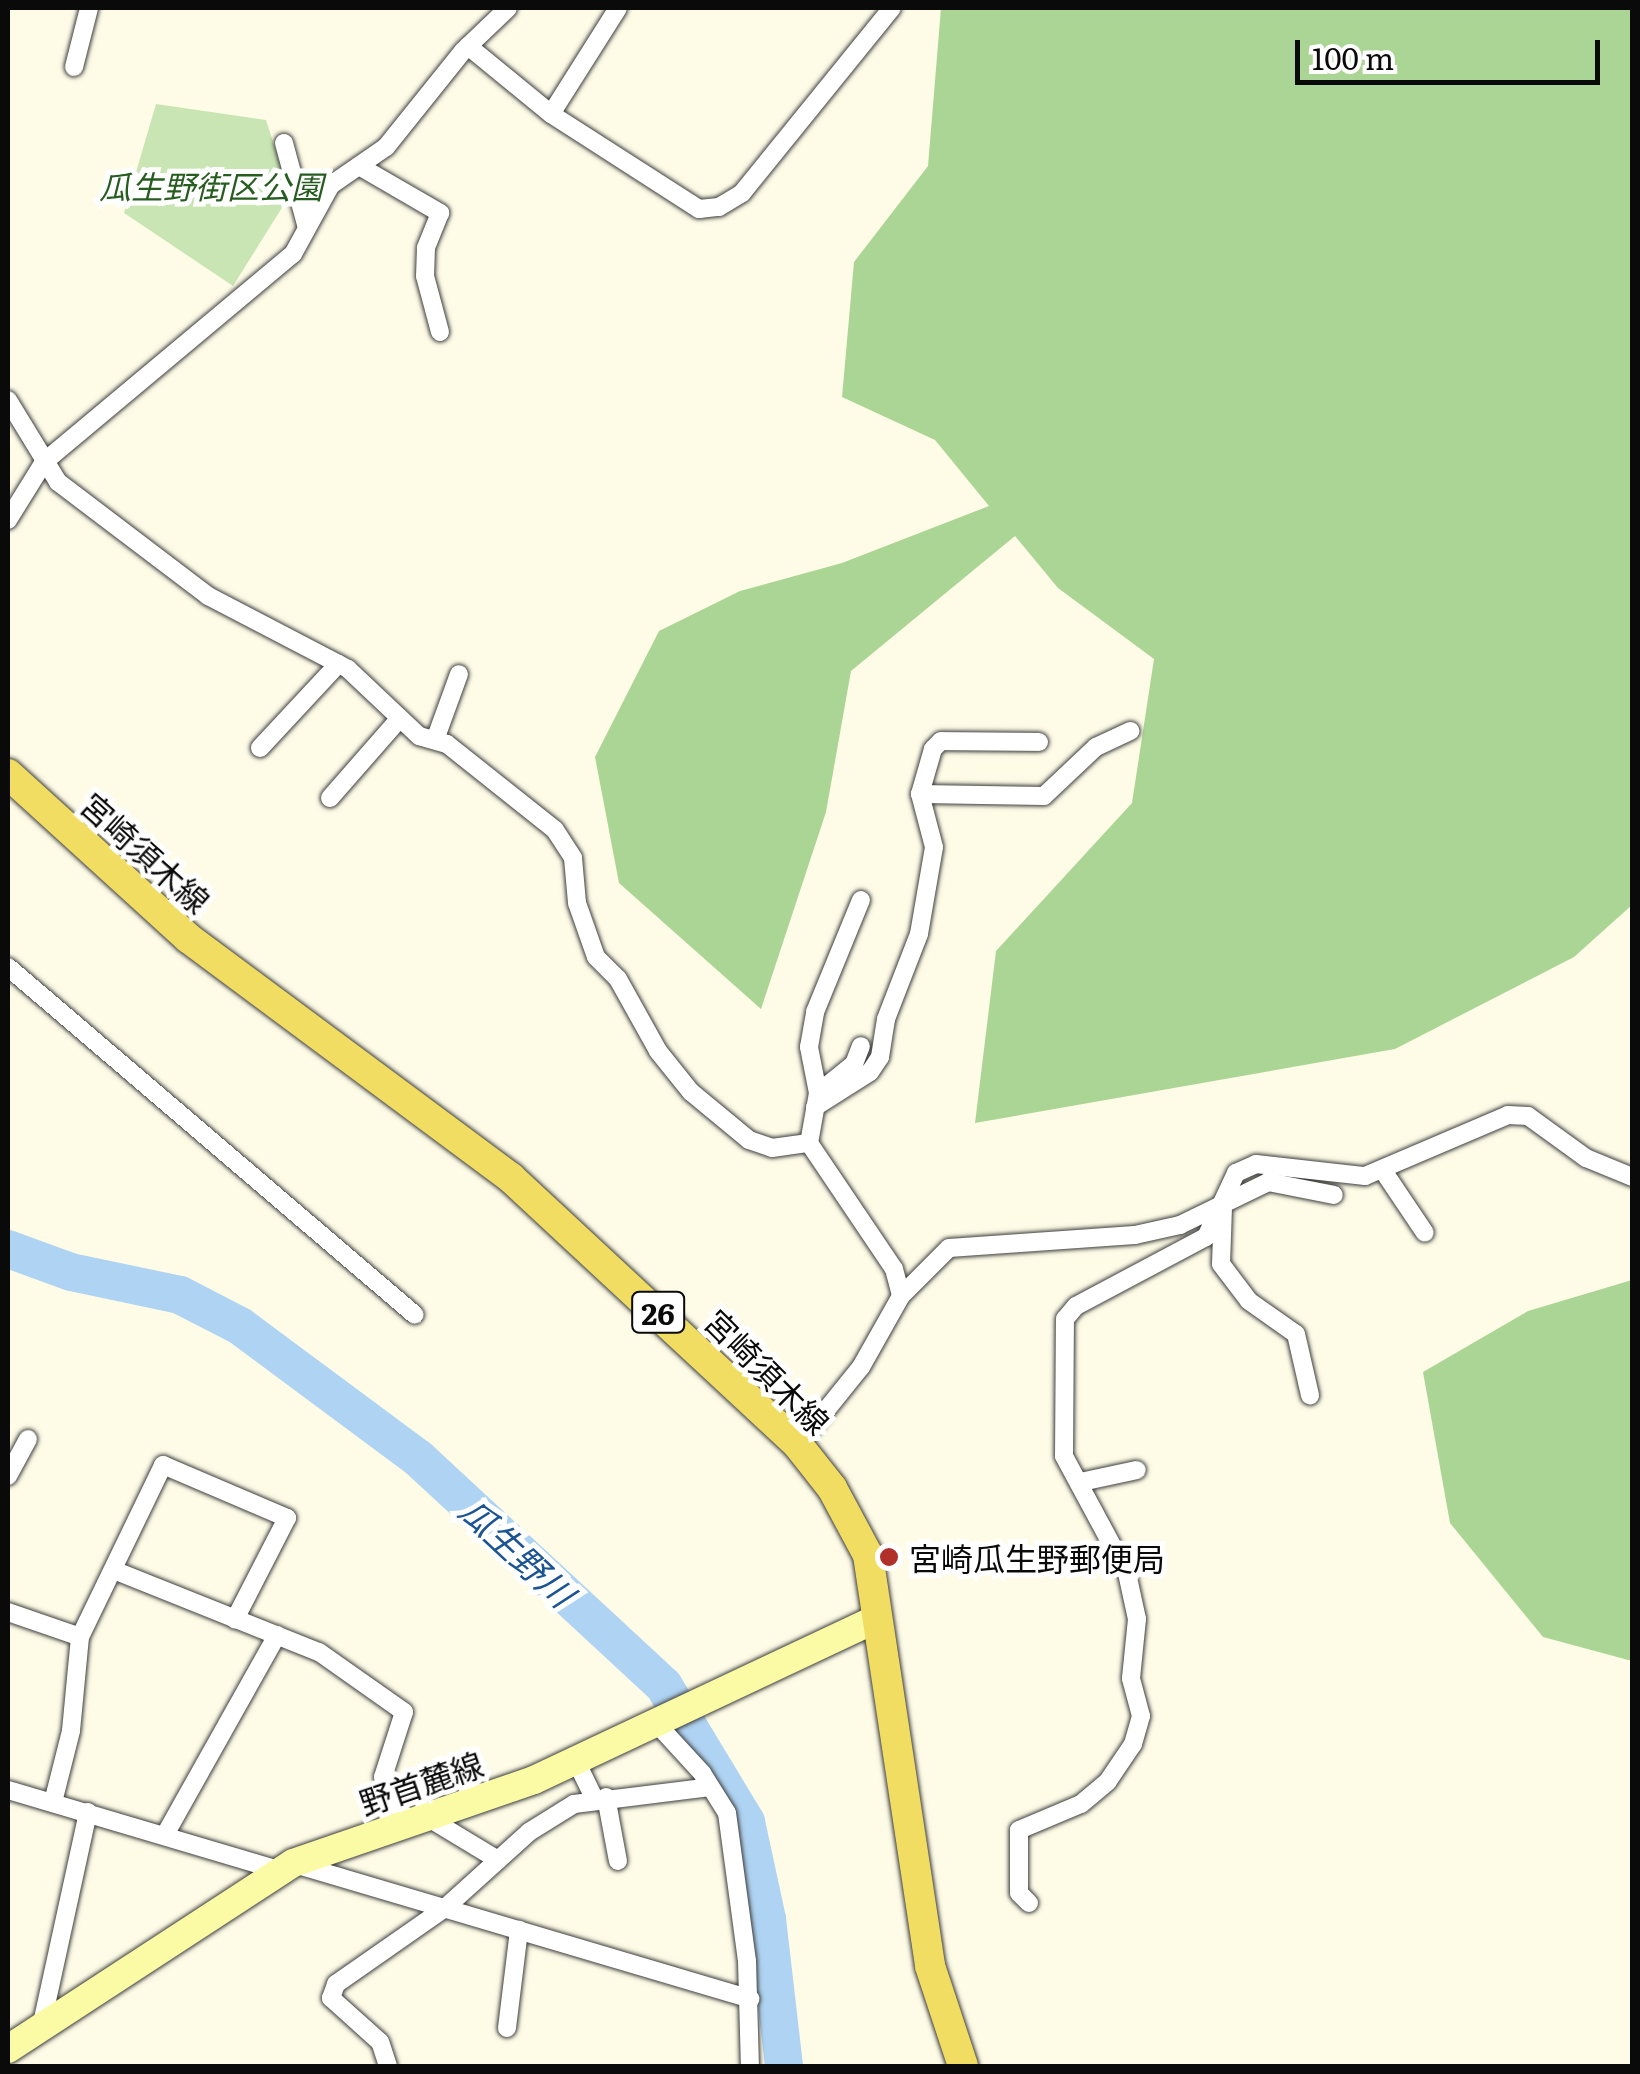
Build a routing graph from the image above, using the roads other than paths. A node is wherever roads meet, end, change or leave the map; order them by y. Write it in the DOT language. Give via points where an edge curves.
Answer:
graph roads {
  1 [pos="89,8"];
  2 [pos="508,8"];
  3 [pos="892,8"];
  4 [pos="618,10"];
  5 [pos="468,46"];
  6 [pos="74,67"];
  7 [pos="551,114"];
  8 [pos="284,144"];
  9 [pos="359,166"];
  10 [pos="308,228"];
  11 [pos="440,332"];
  12 [pos="8,400"];
  13 [pos="44,462"];
  14 [pos="8,520"];
  15 [pos="338,664"];
  16 [pos="459,674"];
  17 [pos="400,718"];
  18 [pos="1130,731"];
  19 [pos="435,740"];
  20 [pos="1039,742"];
  21 [pos="260,748"];
  22 [pos="8,774"];
  23 [pos="920,794"];
  24 [pos="330,798"];
  25 [pos="861,900"];
  26 [pos="8,967"];
  27 [pos="861,1046"];
  28 [pos="816,1100"];
  29 [pos="809,1144"];
  30 [pos="1384,1172"];
  31 [pos="1632,1177"];
  32 [pos="1334,1195"];
  33 [pos="1222,1207"];
  34 [pos="1425,1233"];
  35 [pos="900,1296"];
  36 [pos="416,1315"];
  37 [pos="1310,1395"];
  38 [pos="28,1439"];
  39 [pos="798,1445"];
  40 [pos="1137,1470"];
  41 [pos="8,1476"];
  42 [pos="1082,1482"];
  43 [pos="116,1571"];
  44 [pos="8,1612"];
  45 [pos="878,1618"];
  46 [pos="235,1619"];
  47 [pos="277,1636"];
  48 [pos="80,1638"];
  49 [pos="663,1722"];
  50 [pos="576,1761"];
  51 [pos="710,1787"];
  52 [pos="8,1790"];
  53 [pos="601,1798"];
  54 [pos="53,1802"];
  55 [pos="88,1812"];
  56 [pos="414,1821"];
  57 [pos="166,1834"];
  58 [pos="498,1860"];
  59 [pos="618,1862"];
  60 [pos="287,1867"];
  61 [pos="1029,1903"];
  62 [pos="446,1908"];
  63 [pos="519,1930"];
  64 [pos="750,1999"];
  65 [pos="41,2028"];
  66 [pos="507,2028"];
  67 [pos="8,2049"];
  68 [pos="388,2066"];
  69 [pos="750,2066"];
  70 [pos="963,2066"];
  1 -- 6 [label="street"];
  2 -- 5 [label="street"];
  3 -- 7 [label="street" via="742,193 718,207 699,210"];
  4 -- 7 [label="street"];
  5 -- 7 [label="street"];
  5 -- 9 [label="street" via="386,147"];
  8 -- 10 [label="street"];
  9 -- 10 [label="street" via="331,186"];
  9 -- 11 [label="street" via="440,214 426,248 425,276"];
  10 -- 13 [label="street" via="293,254"];
  12 -- 13 [label="street"];
  13 -- 14 [label="street"];
  13 -- 15 [label="street" via="58,482 208,596"];
  15 -- 17 [label="street"];
  15 -- 21 [label="street"];
  16 -- 19 [label="street"];
  17 -- 19 [label="street"];
  17 -- 24 [label="street"];
  18 -- 23 [label="street" via="1096,747 1044,796"];
  19 -- 29 [label="street" via="555,830 573,858 577,903 596,957 692,1092 749,1140 772,1148"];
  20 -- 23 [label="street" via="942,740 932,749"];
  22 -- 39 [label="main road, 宮崎須木線 / 26" via="188,938 512,1178"];
  23 -- 28 [label="street" via="934,847 919,934 886,1019 880,1056 870,1072"];
  25 -- 28 [label="street" via="815,1012 809,1047"];
  26 -- 36 [label="street"];
  27 -- 28 [label="street" via="854,1064"];
  28 -- 29 [label="street"];
  29 -- 35 [label="street" via="894,1270"];
  30 -- 31 [label="street" via="1424,1148 1508,1115 1528,1116 1586,1158"];
  30 -- 33 [label="street" via="1364,1176 1256,1164 1236,1173"];
  30 -- 34 [label="street"];
  32 -- 33 [label="street" via="1268,1182 1247,1187"];
  33 -- 35 [label="street" via="1135,1235 949,1248"];
  33 -- 37 [label="street" via="1221,1264 1248,1301 1296,1334"];
  33 -- 42 [label="street" via="1206,1237 1076,1306 1065,1319 1064,1456"];
  35 -- 39 [label="street" via="861,1368"];
  38 -- 41 [label="street"];
  39 -- 45 [label="main road, 宮崎須木線 / 26" via="832,1488 868,1555"];
  40 -- 42 [label="street"];
  42 -- 61 [label="street" via="1127,1573 1137,1619 1131,1678 1141,1716 1133,1744 1108,1781 1082,1804 1019,1830 1019,1892"];
  43 -- 46 [label="street"];
  43 -- 46 [label="street" via="163,1466 287,1518"];
  43 -- 48 [label="street"];
  44 -- 48 [label="street"];
  45 -- 49 [label="main road, 野首麓線"];
  45 -- 70 [label="main road, 宮崎須木線 / 26" via="930,1966"];
  46 -- 47 [label="street"];
  47 -- 56 [label="street" via="319,1652 404,1712 383,1776"];
  47 -- 57 [label="street"];
  48 -- 54 [label="street" via="71,1731"];
  49 -- 50 [label="main road, 野首麓線"];
  49 -- 51 [label="street"];
  50 -- 53 [label="street"];
  50 -- 56 [label="main road, 野首麓線"];
  51 -- 53 [label="street"];
  51 -- 64 [label="street" via="727,1814"];
  52 -- 54 [label="street"];
  53 -- 58 [label="street" via="574,1804"];
  53 -- 59 [label="street"];
  54 -- 55 [label="street"];
  55 -- 57 [label="street"];
  55 -- 65 [label="street"];
  56 -- 58 [label="street"];
  56 -- 60 [label="main road, 野首麓線"];
  57 -- 60 [label="street"];
  58 -- 62 [label="street"];
  60 -- 62 [label="street"];
  60 -- 65 [label="main road, 野首麓線"];
  62 -- 63 [label="street"];
  62 -- 68 [label="street" via="336,1984 331,1998 380,2042"];
  63 -- 64 [label="street"];
  63 -- 66 [label="street"];
  64 -- 69 [label="street"];
  65 -- 67 [label="main road, 野首麓線"];
}
